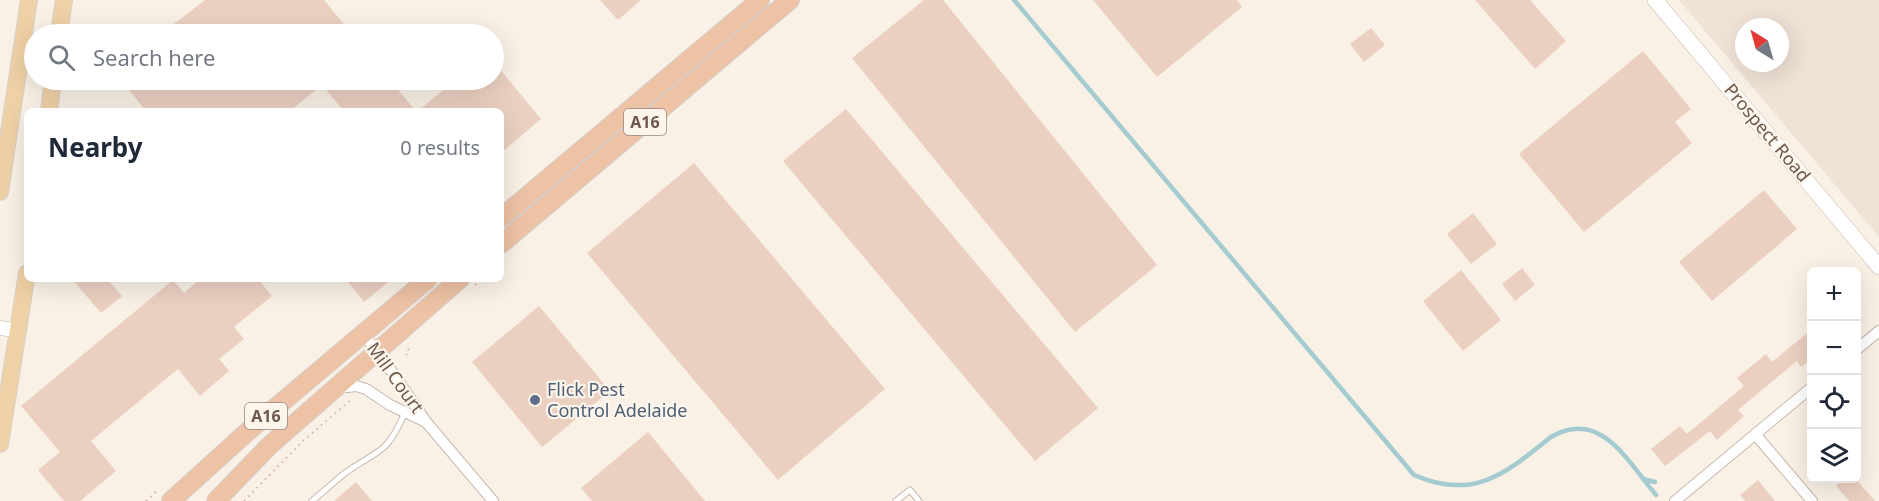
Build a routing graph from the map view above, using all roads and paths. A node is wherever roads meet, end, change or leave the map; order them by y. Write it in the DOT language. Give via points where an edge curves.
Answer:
graph roads {
  1 [pos="29,0"];
  2 [pos="64,0"];
  3 [pos="760,0"];
  4 [pos="790,0"];
  5 [pos="1655,0"];
  6 [pos="25,24"];
  7 [pos="60,24"];
  8 [pos="24,33"];
  9 [pos="689,72"];
  10 [pos="52,90"];
  11 [pos="49,108"];
  12 [pos="0,192"];
  13 [pos="504,216"];
  14 [pos="504,241"];
  15 [pos="1879,267"];
  16 [pos="26,282"];
  17 [pos="424,282"];
  18 [pos="456,282"];
  19 [pos="0,328"];
  20 [pos="19,331"];
  21 [pos="1879,331"];
  22 [pos="362,334"];
  23 [pos="1861,347"];
  24 [pos="377,350"];
  25 [pos="332,389"];
  26 [pos="1807,391"];
  27 [pos="353,398"];
  28 [pos="405,412"];
  29 [pos="427,423"];
  30 [pos="1755,434"];
  31 [pos="0,444"];
  32 [pos="171,501"];
  33 [pos="216,501"];
  34 [pos="244,501"];
  35 [pos="312,501"];
  36 [pos="493,501"];
  37 [pos="896,501"];
  38 [pos="919,501"];
  39 [pos="1675,501"];
  40 [pos="1812,501"];
  1 -- 6 [label="main road"];
  2 -- 7 [label="main road"];
  3 -- 9 [label="highway, A16"];
  4 -- 9 [label="highway, A16"];
  5 -- 15 [label="main road, Prospect Road"];
  8 -- 12 [label="main road"];
  9 -- 13 [label="highway, A16"];
  9 -- 14 [label="highway, A16"];
  10 -- 11 [label="main road"];
  16 -- 20 [label="main road"];
  17 -- 22 [label="highway, A16"];
  18 -- 24 [label="highway, A16"];
  19 -- 20 [label="street"];
  20 -- 31 [label="main road"];
  21 -- 23 [label="street"];
  22 -- 24 [label="street, Mill Court"];
  22 -- 32 [label="highway, A16"];
  24 -- 25 [label="highway, A16"];
  24 -- 29 [label="street, Mill Court"];
  25 -- 28 [label="street, Mill Court" via="366,389"];
  25 -- 33 [label="highway, A16"];
  26 -- 30 [label="street"];
  27 -- 34 [label="path" via="303,441"];
  28 -- 29 [label="street, Mill Court"];
  28 -- 35 [label="lane" via="396,436 377,455 346,473"];
  29 -- 36 [label="street, Mill Court"];
  30 -- 39 [label="street"];
  30 -- 40 [label="street"];
  37 -- 38 [label="lane" via="910,490"];
}
